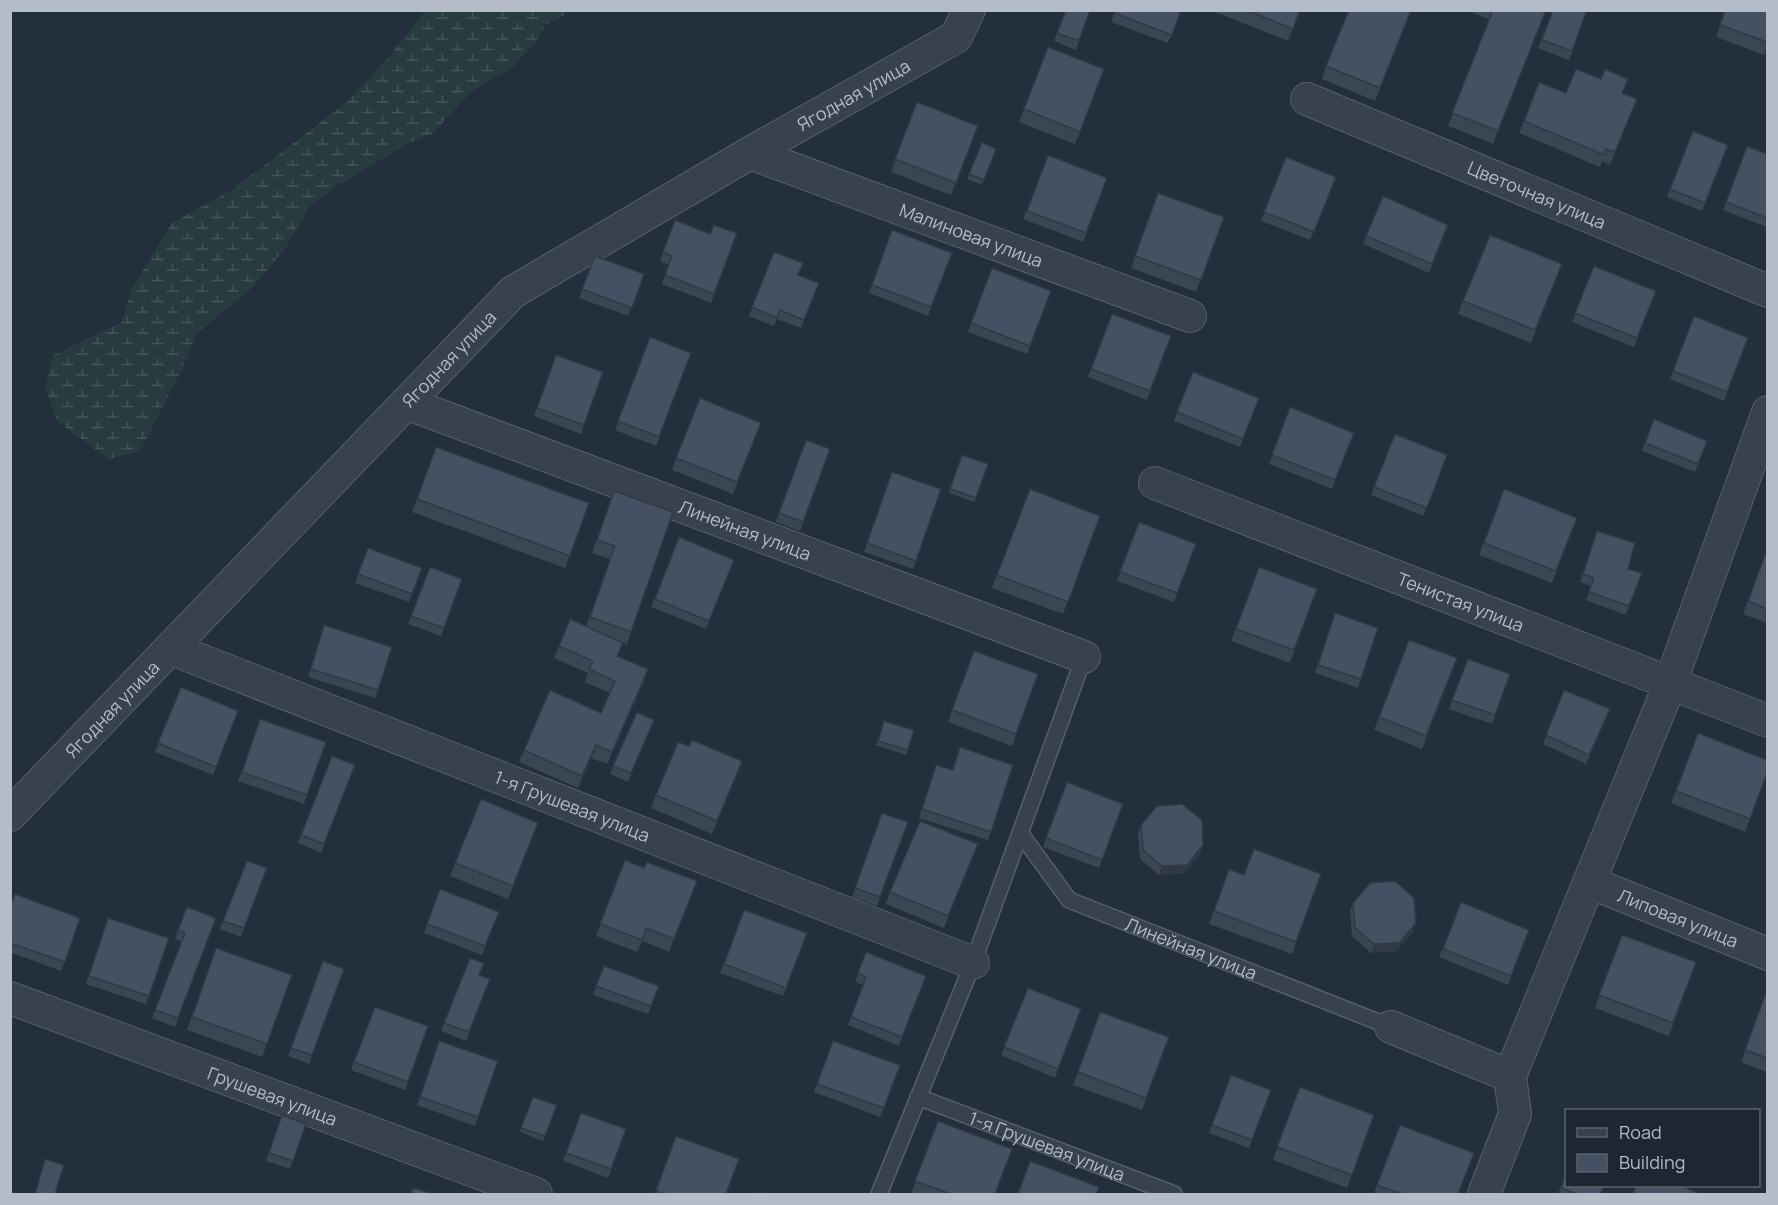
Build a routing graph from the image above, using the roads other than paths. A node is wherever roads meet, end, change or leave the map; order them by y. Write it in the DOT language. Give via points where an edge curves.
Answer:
graph roads {
  1 [pos="969,10"];
  2 [pos="1307,99"];
  3 [pos="750,153"];
  4 [pos="1767,291"];
  5 [pos="1190,316"];
  6 [pos="406,403"];
  7 [pos="1767,412"];
  8 [pos="1155,483"];
  9 [pos="172,649"];
  10 [pos="1084,657"];
  11 [pos="1670,684"];
  12 [pos="1767,721"];
  13 [pos="10,815"];
  14 [pos="1021,834"];
  15 [pos="1589,882"];
  16 [pos="1767,954"];
  17 [pos="973,963"];
  18 [pos="10,998"];
  19 [pos="1390,1027"];
  20 [pos="1510,1076"];
  21 [pos="918,1098"];
  22 [pos="536,1194"];
  23 [pos="879,1194"];
  24 [pos="1174,1194"];
  25 [pos="1484,1194"];
  1 -- 3 [label="street, Ягодная улица" via="956,37"];
  2 -- 4 [label="street, Цветочная улица"];
  3 -- 5 [label="street, Малиновая улица"];
  3 -- 6 [label="street, Ягодная улица" via="513,292"];
  6 -- 9 [label="street, Ягодная улица"];
  6 -- 10 [label="street, Линейная улица"];
  7 -- 11 [label="street"];
  8 -- 11 [label="street, Тенистая улица"];
  9 -- 13 [label="street, Ягодная улица"];
  9 -- 17 [label="street, 1-я Грушевая улица"];
  10 -- 14 [label="lane"];
  11 -- 12 [label="street, Тенистая улица"];
  11 -- 15 [label="street"];
  14 -- 17 [label="lane"];
  14 -- 19 [label="lane, Линейная улица" via="1069,900"];
  15 -- 16 [label="street, Липовая улица"];
  15 -- 20 [label="street"];
  17 -- 21 [label="lane"];
  18 -- 22 [label="street, Грушевая улица"];
  19 -- 20 [label="street"];
  20 -- 25 [label="street" via="1515,1114"];
  21 -- 23 [label="lane"];
  21 -- 24 [label="lane, 1-я Грушевая улица"];
}
